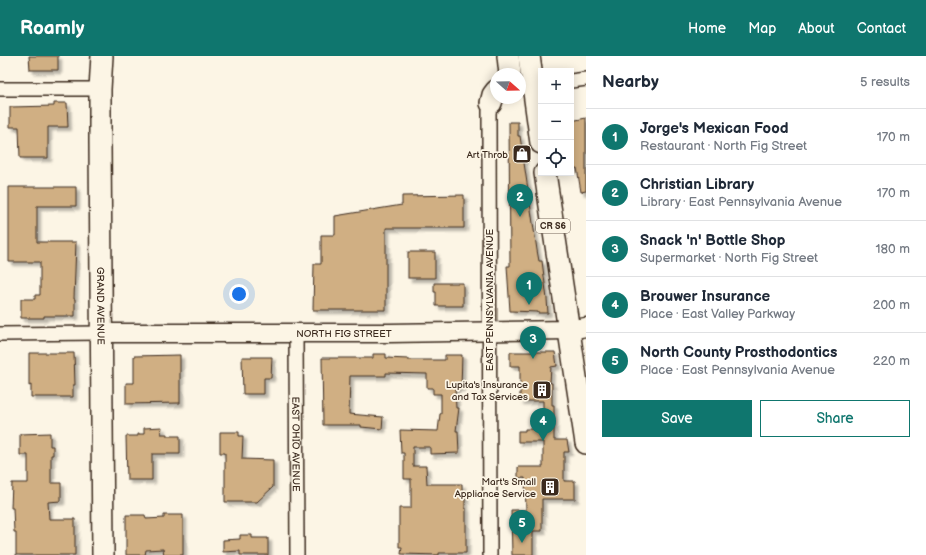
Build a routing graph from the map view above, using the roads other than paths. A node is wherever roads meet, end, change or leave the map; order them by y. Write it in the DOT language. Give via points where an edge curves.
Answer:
graph roads {
  1 [pos="102,56"];
  2 [pos="508,56"];
  3 [pos="528,57"];
  4 [pos="509,68"];
  5 [pos="586,79"];
  6 [pos="574,81"];
  7 [pos="100,88"];
  8 [pos="0,89"];
  9 [pos="531,89"];
  10 [pos="492,104"];
  11 [pos="540,140"];
  12 [pos="546,176"];
  13 [pos="577,329"];
  14 [pos="489,332"];
  15 [pos="0,334"];
  16 [pos="102,334"];
  17 [pos="296,334"];
  18 [pos="586,443"];
  19 [pos="103,555"];
  20 [pos="297,555"];
  21 [pos="490,555"];
  1 -- 7 [label="main road, GRAND AVENUE"];
  2 -- 4 [label="main road"];
  3 -- 9 [label="main road"];
  5 -- 6 [label="street"];
  7 -- 8 [label="street"];
  7 -- 16 [label="main road, GRAND AVENUE"];
  9 -- 11 [label="main road"];
  10 -- 14 [label="street, EAST PENNSYLVANIA AVENUE" via="489,111"];
  12 -- 13 [label="main road, CR S6"];
  13 -- 14 [label="street, NORTH FIG STREET"];
  13 -- 18 [label="main road, CR S6"];
  14 -- 17 [label="street, NORTH FIG STREET"];
  14 -- 21 [label="street, EAST PENNSYLVANIA AVENUE"];
  15 -- 16 [label="street"];
  16 -- 17 [label="street, NORTH FIG STREET"];
  16 -- 19 [label="main road, GRAND AVENUE"];
  17 -- 20 [label="street, EAST OHIO AVENUE"];
}
